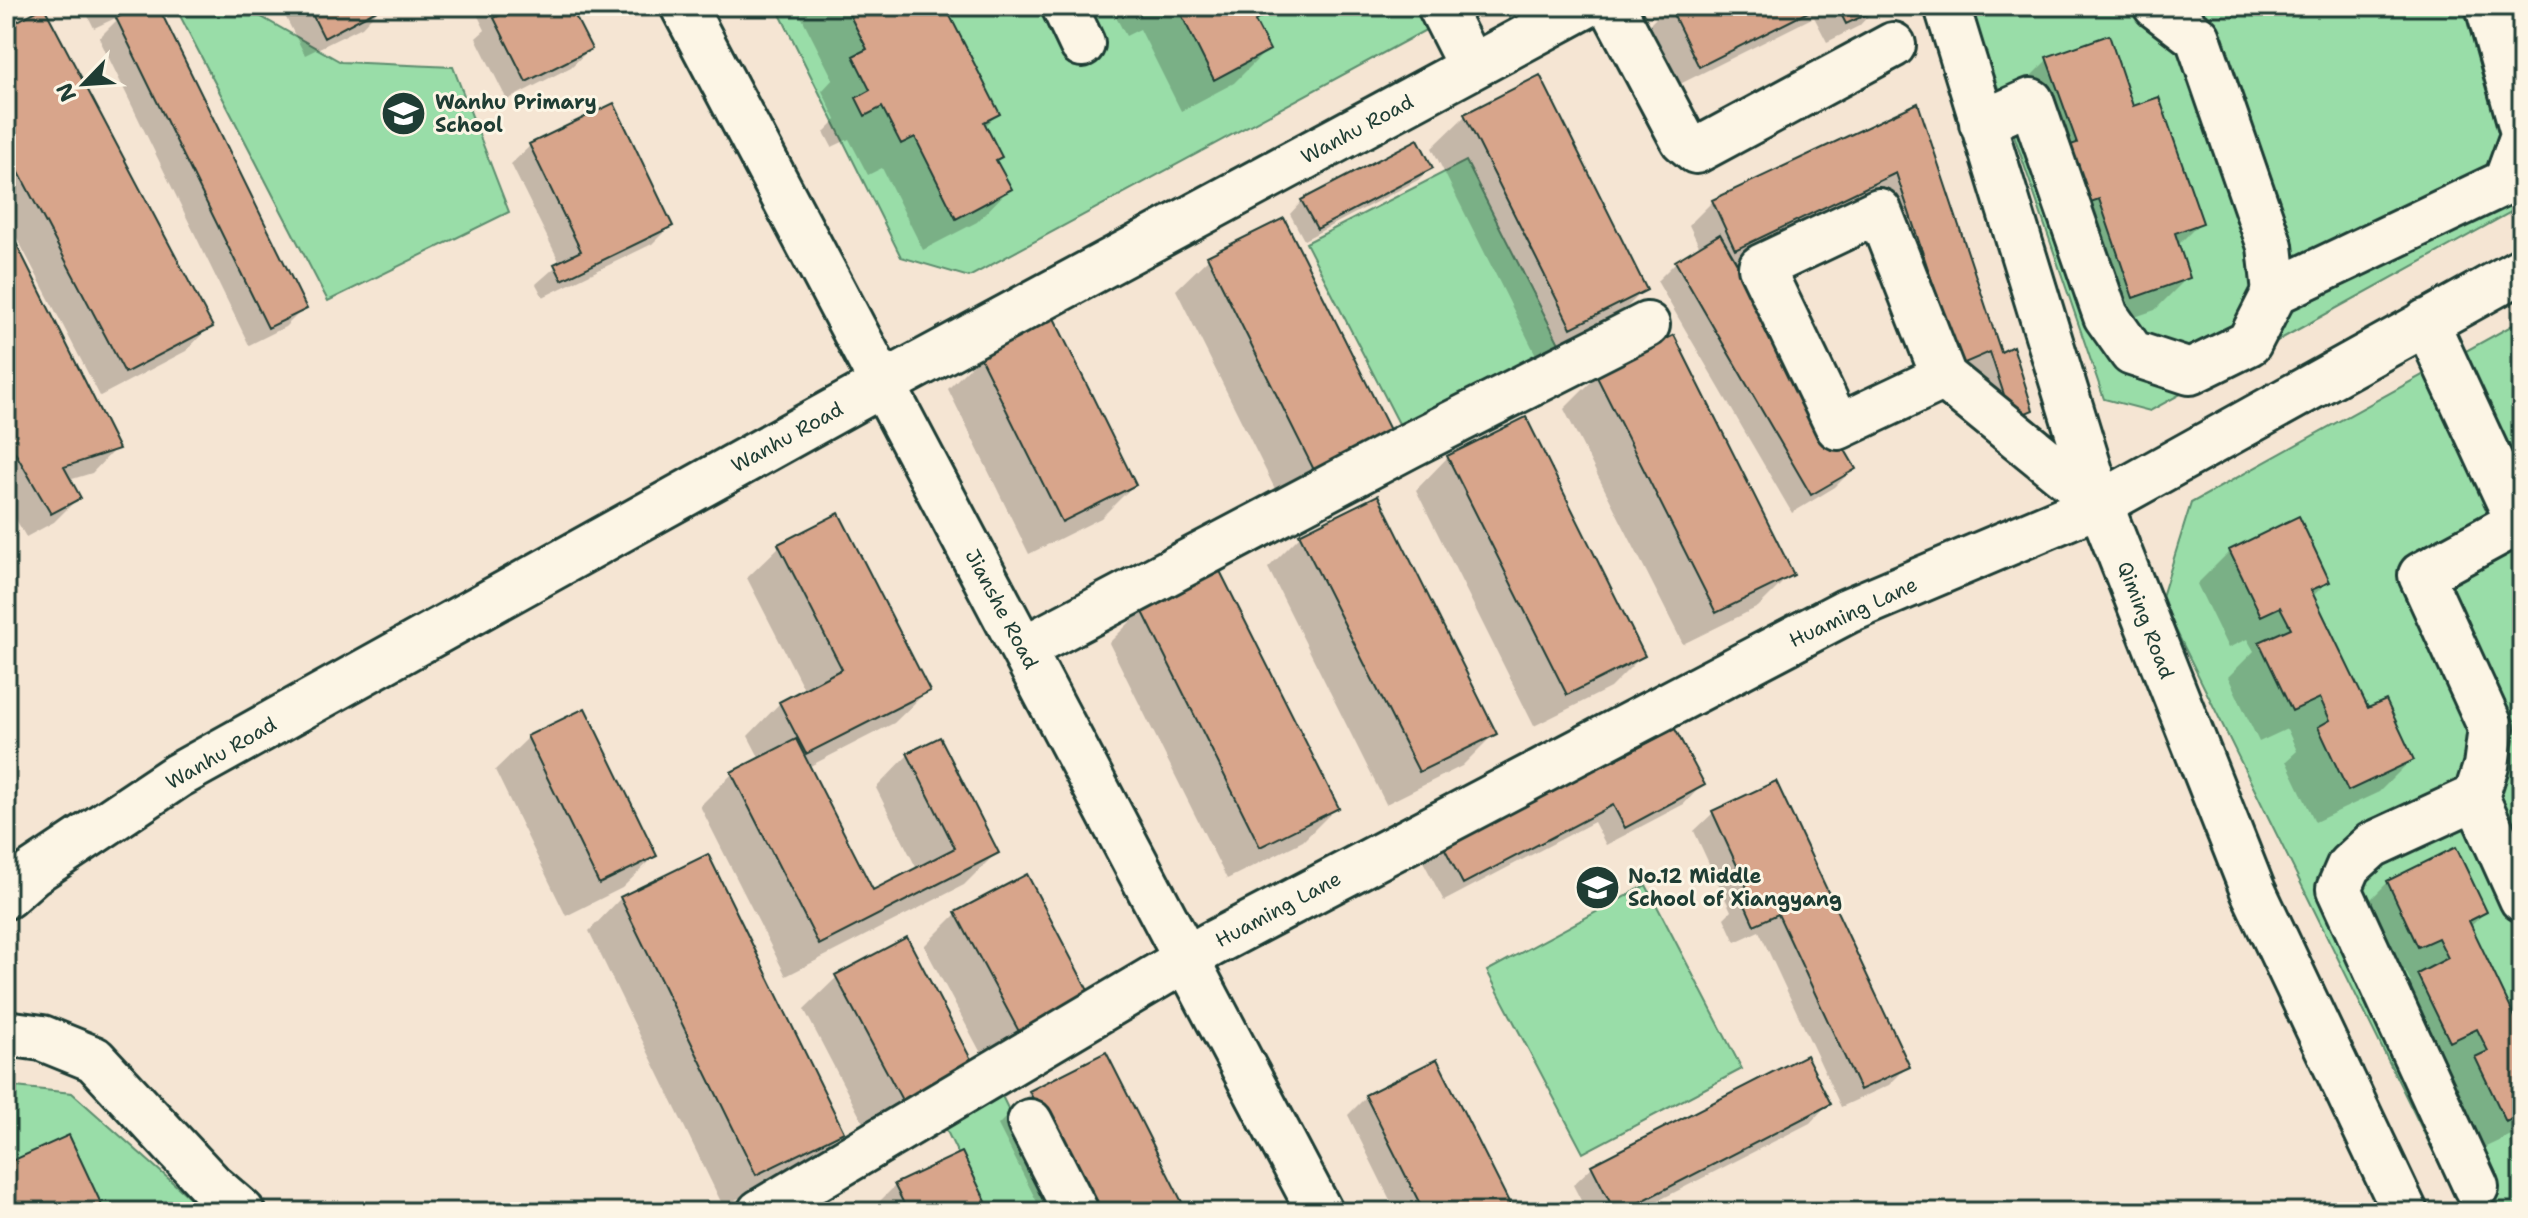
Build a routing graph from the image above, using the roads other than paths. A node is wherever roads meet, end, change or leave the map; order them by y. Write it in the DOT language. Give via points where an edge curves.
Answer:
graph roads {
  1 [pos="683,6"];
  2 [pos="1440,6"];
  3 [pos="1585,6"];
  4 [pos="1612,6"];
  5 [pos="1947,6"];
  6 [pos="2488,6"];
  7 [pos="2172,8"];
  8 [pos="1893,45"];
  9 [pos="1471,67"];
  10 [pos="1982,123"];
  11 [pos="2522,129"];
  12 [pos="2522,138"];
  13 [pos="2522,270"];
  14 [pos="2275,292"];
  15 [pos="2426,322"];
  16 [pos="1647,325"];
  17 [pos="1944,377"];
  18 [pos="883,384"];
  19 [pos="2100,504"];
  20 [pos="2520,520"];
  21 [pos="1023,649"];
  22 [pos="2476,797"];
  23 [pos="6,896"];
  24 [pos="2522,899"];
  25 [pos="1186,958"];
  26 [pos="6,1033"];
  27 [pos="1030,1122"];
  28 [pos="2476,1187"];
  29 [pos="242,1212"];
  30 [pos="760,1212"];
  31 [pos="1076,1212"];
  32 [pos="1320,1212"];
  33 [pos="2405,1212"];
  1 -- 18 [label="street, Jianshe Road"];
  2 -- 9 [label="street"];
  3 -- 9 [label="street, Wanhu Road"];
  4 -- 8 [label="street" via="1683,140 1696,151"];
  5 -- 10 [label="street, Qiming Road"];
  6 -- 11 [label="street"];
  7 -- 14 [label="street" via="2198,38 2270,246"];
  9 -- 18 [label="street, Wanhu Road"];
  10 -- 14 [label="street" via="2031,101 2106,316 2132,353 2190,372 2249,343"];
  10 -- 19 [label="street, Qiming Road"];
  12 -- 14 [label="street" via="2506,182"];
  13 -- 15 [label="street, Huaming Lane"];
  15 -- 19 [label="street, Huaming Lane"];
  15 -- 20 [label="street"];
  16 -- 21 [label="street"];
  17 -- 17 [label="street" via="1879,211 1761,267 1838,427"];
  17 -- 19 [label="street"];
  18 -- 21 [label="street, Jianshe Road"];
  18 -- 23 [label="street, Wanhu Road" via="177,776"];
  19 -- 25 [label="street, Huaming Lane" via="1847,611"];
  19 -- 33 [label="street, Qiming Road" via="2253,891"];
  20 -- 22 [label="street" via="2421,575 2491,728"];
  21 -- 25 [label="street, Jianshe Road"];
  22 -- 24 [label="street"];
  22 -- 28 [label="street" via="2372,845 2349,866 2339,889"];
  25 -- 30 [label="street, Huaming Lane"];
  25 -- 32 [label="street, Jianshe Road"];
  26 -- 29 [label="street" via="42,1038 94,1059"];
  27 -- 31 [label="street"];
}
